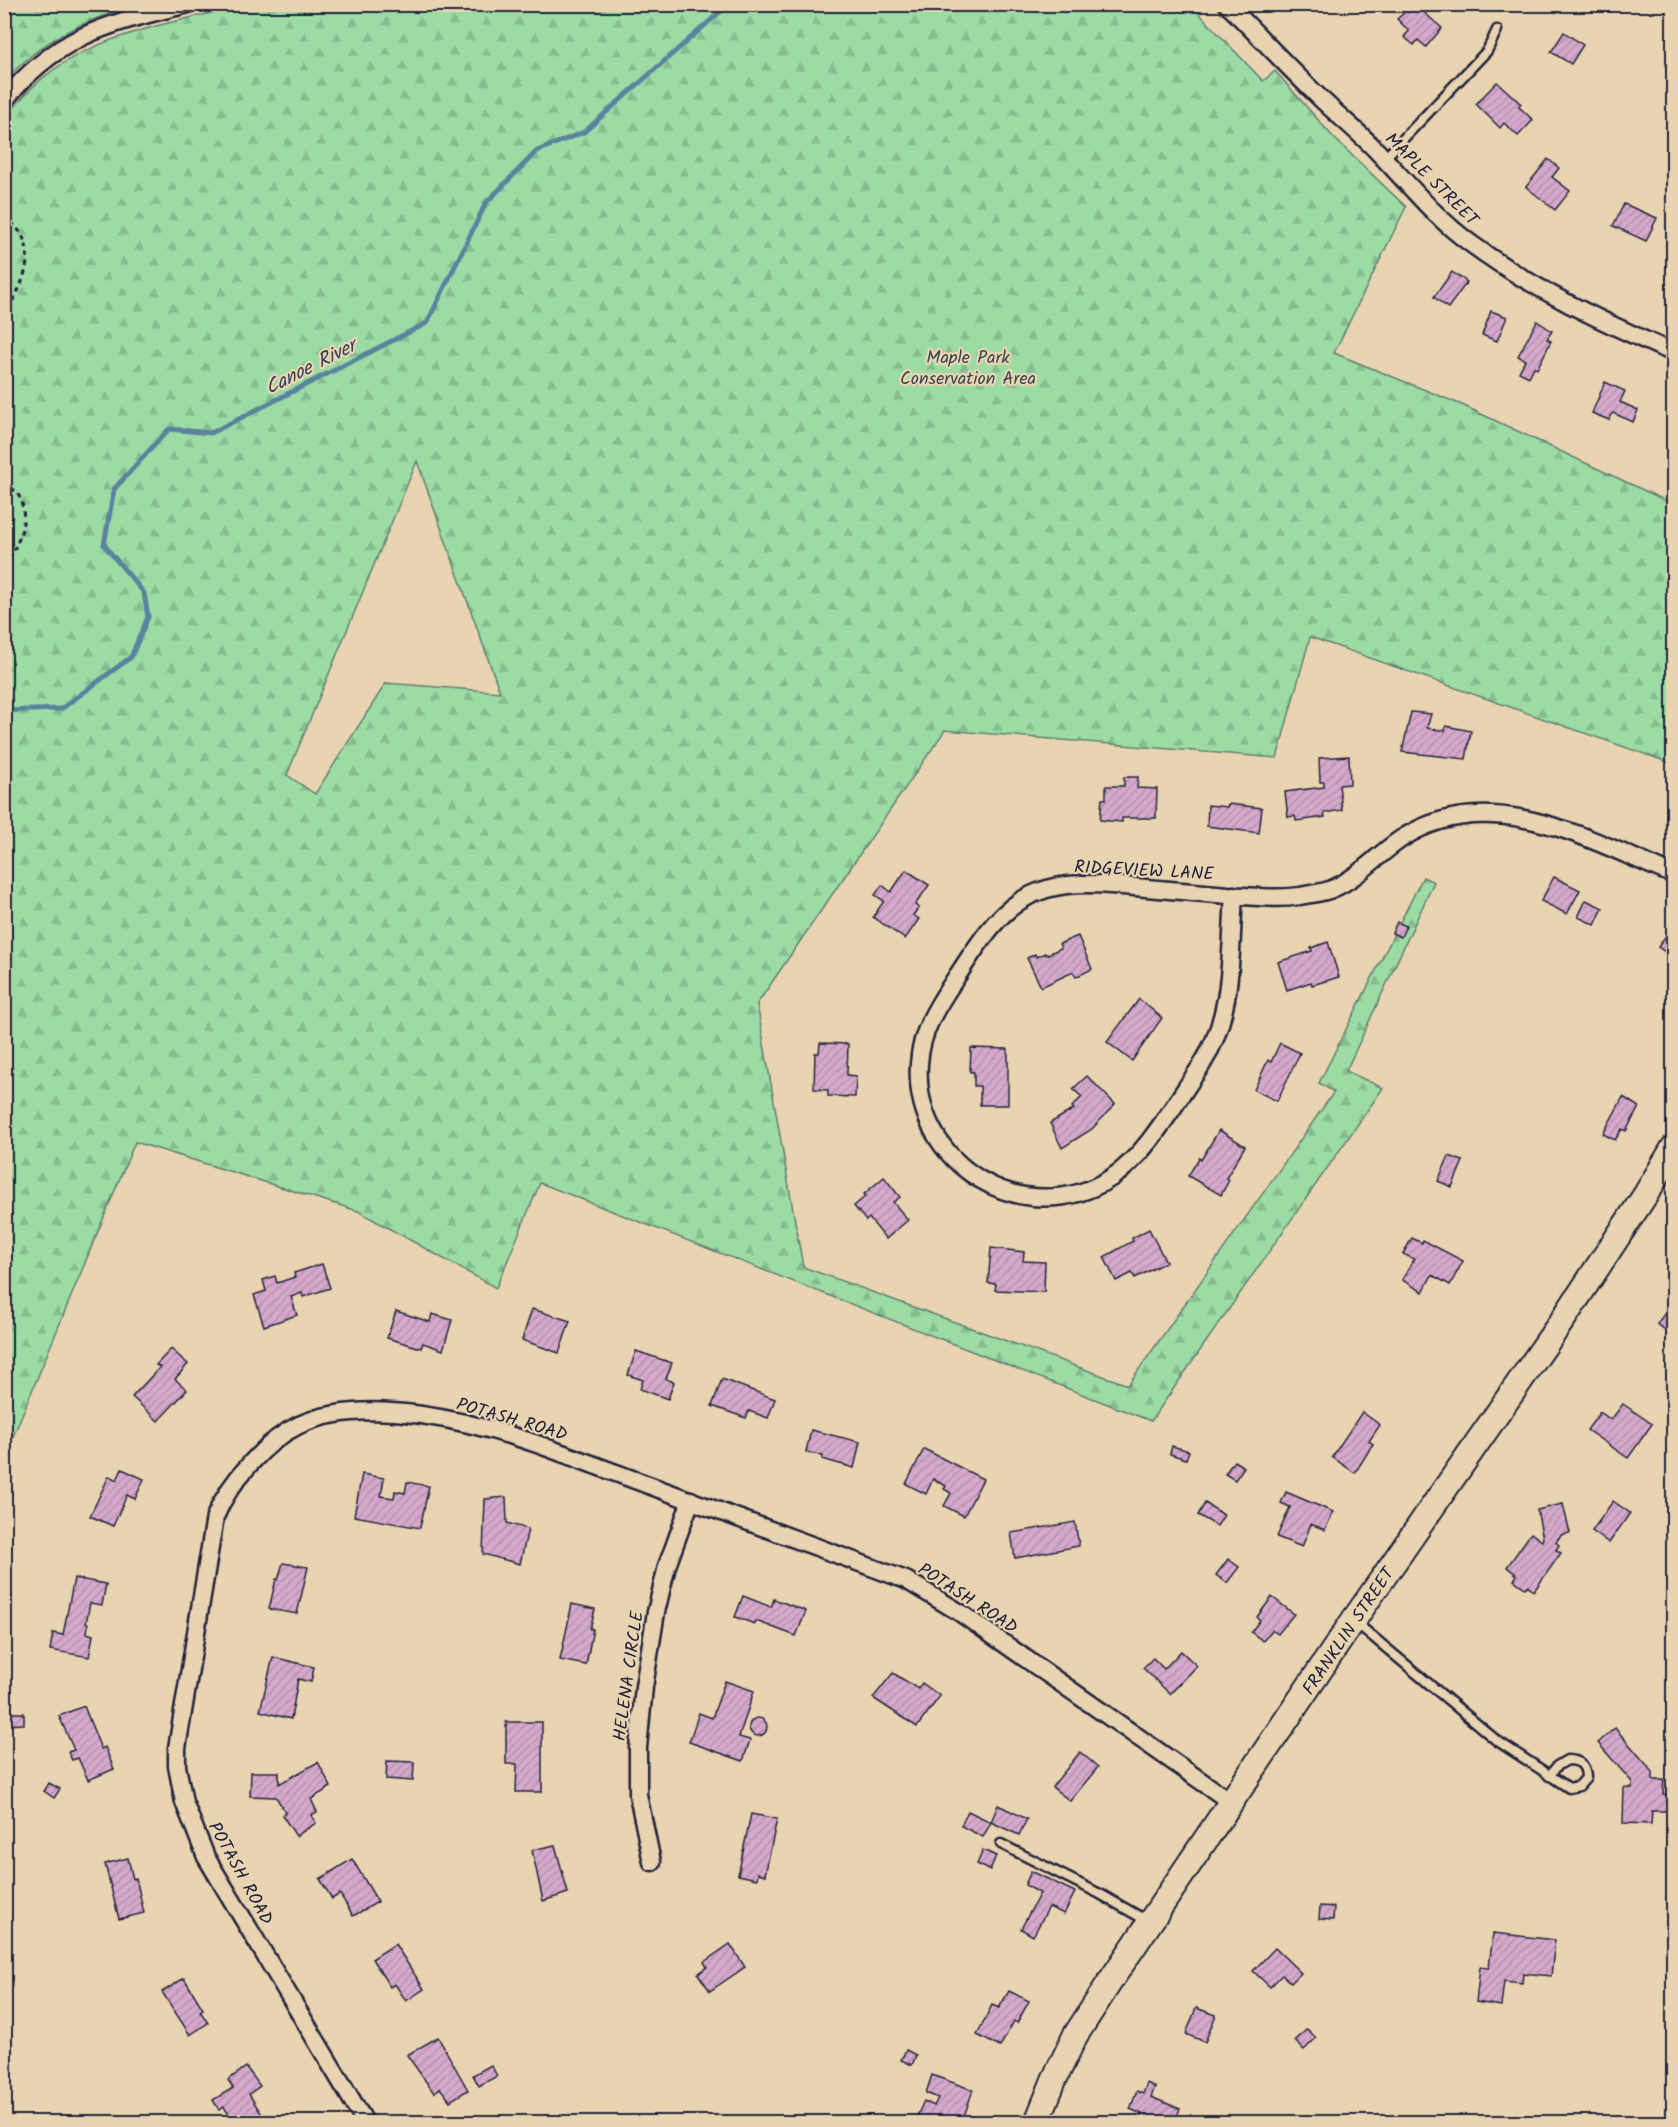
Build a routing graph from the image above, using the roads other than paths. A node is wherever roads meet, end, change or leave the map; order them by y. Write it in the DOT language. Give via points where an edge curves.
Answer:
graph roads {
  1 [pos="188,4"];
  2 [pos="1227,4"];
  3 [pos="1497,30"];
  4 [pos="4,101"];
  5 [pos="1384,159"];
  6 [pos="1674,353"];
  7 [pos="1674,875"];
  8 [pos="1234,895"];
  9 [pos="1674,1147"];
  10 [pos="691,1500"];
  11 [pos="1353,1621"];
  12 [pos="1549,1776"];
  13 [pos="1232,1802"];
  14 [pos="1001,1844"];
  15 [pos="652,1862"];
  16 [pos="1149,1922"];
  17 [pos="365,2122"];
  18 [pos="1037,2122"];
  1 -- 4 [label="street" via="85,34 26,75"];
  2 -- 5 [label="street, MAPLE STREET"];
  3 -- 5 [label="lane" via="1487,51"];
  5 -- 6 [label="street, MAPLE STREET" via="1447,225 1491,258 1559,300"];
  7 -- 8 [label="street, RIDGEVIEW LANE" via="1530,819 1476,814 1422,827 1329,891 1296,897"];
  8 -- 8 [label="street, RIDGEVIEW LANE" via="1073,884 1036,893 1007,911 978,944 937,1008 920,1051 919,1081 925,1111 938,1139 957,1163 995,1188 1040,1197 1070,1195 1099,1184 1136,1157 1201,1066 1219,1029 1227,994"];
  9 -- 11 [label="street, FRANKLIN STREET" via="1564,1318"];
  10 -- 13 [label="street, POTASH ROAD" via="877,1568 923,1590"];
  10 -- 15 [label="street, HELENA CIRCLE" via="667,1566 644,1687 638,1795"];
  10 -- 17 [label="street, POTASH ROAD" via="492,1430 428,1416 357,1411 322,1416 287,1431 254,1459 220,1504 211,1534 179,1726 179,1783 206,1857"];
  11 -- 12 [label="lane" via="1496,1740"];
  11 -- 13 [label="street, FRANKLIN STREET"];
  13 -- 16 [label="street, FRANKLIN STREET"];
  14 -- 16 [label="lane"];
  16 -- 18 [label="street, FRANKLIN STREET" via="1076,2036"];
}
